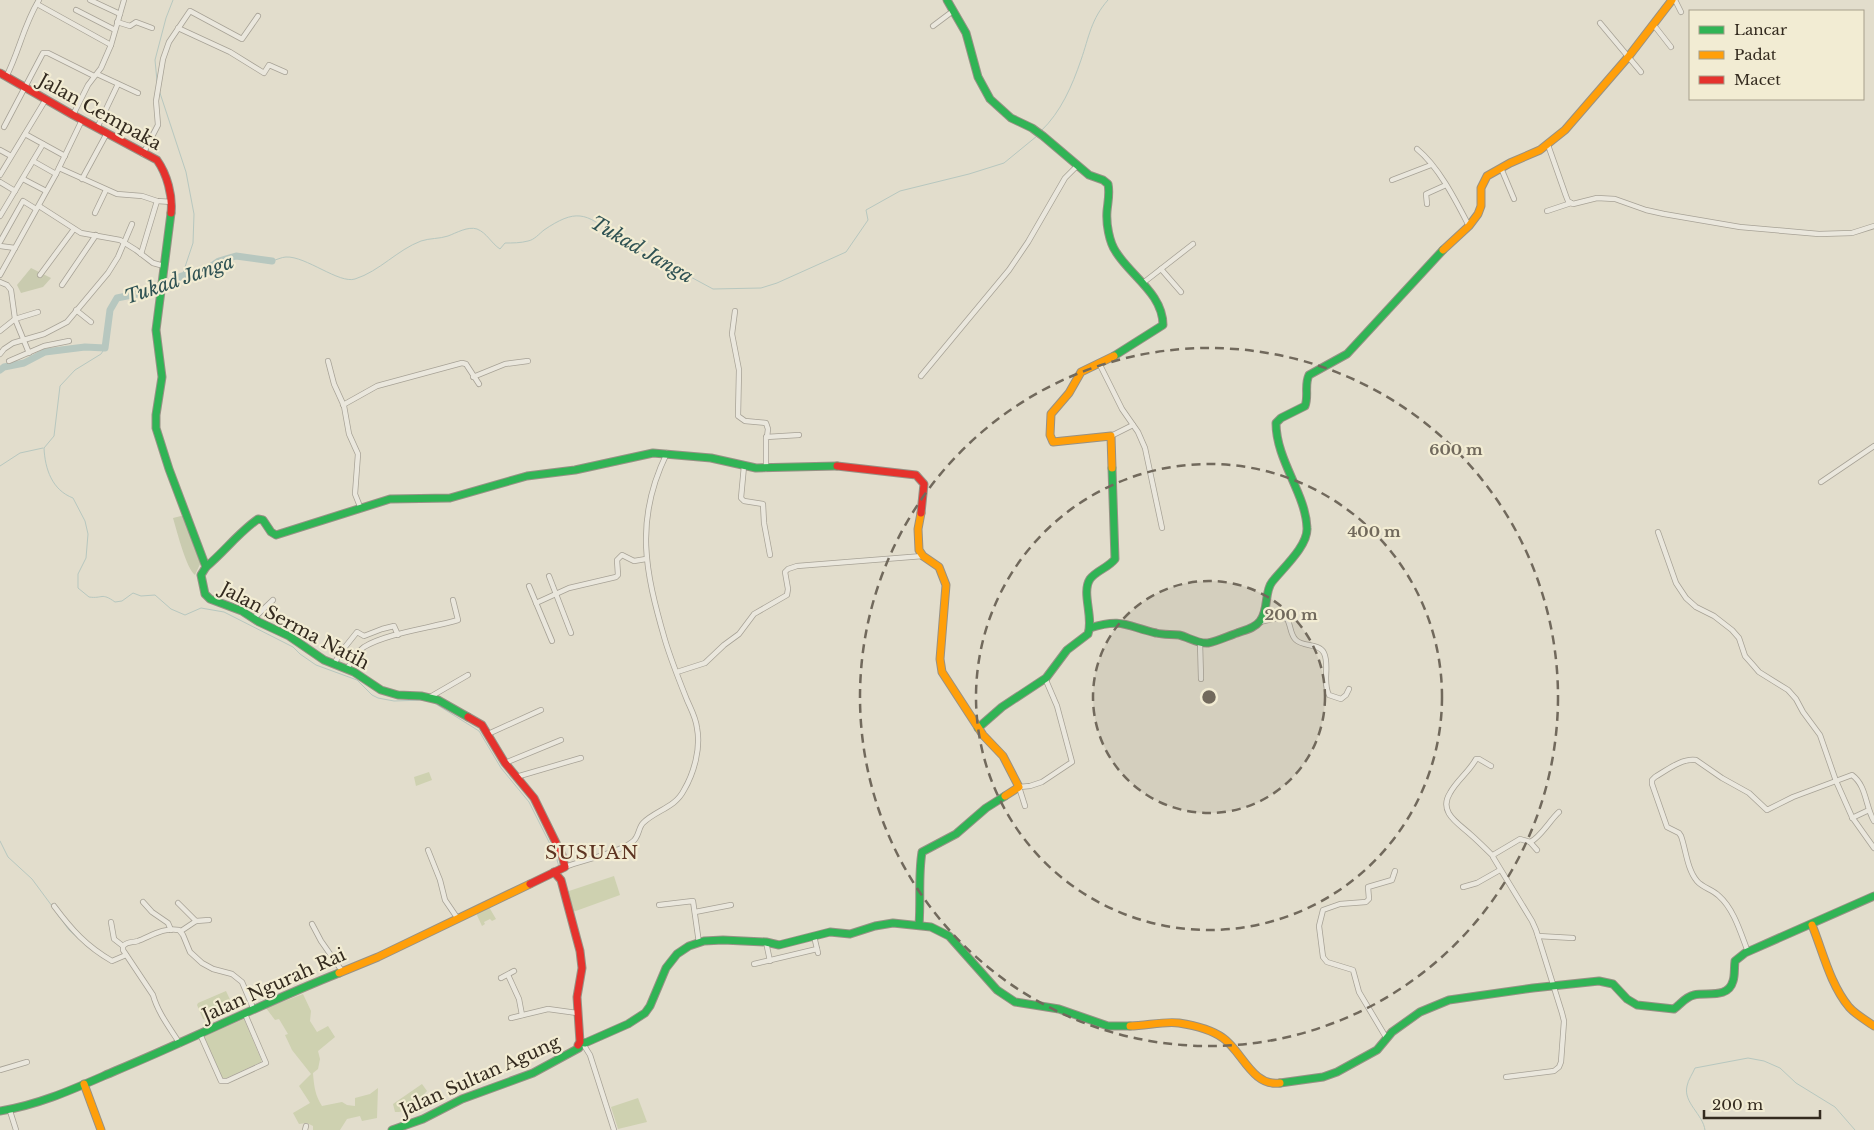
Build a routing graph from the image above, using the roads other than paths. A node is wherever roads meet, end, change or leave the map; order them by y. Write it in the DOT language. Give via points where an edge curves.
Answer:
graph roads {
  1 [pos="90,0"];
  2 [pos="124,0"];
  3 [pos="948,0"];
  4 [pos="1674,0"];
  5 [pos="38,2"];
  6 [pos="76,10"];
  7 [pos="954,11"];
  8 [pos="1681,12"];
  9 [pos="120,14"];
  10 [pos="258,16"];
  11 [pos="117,22"];
  12 [pos="1600,23"];
  13 [pos="1653,24"];
  14 [pos="933,26"];
  15 [pos="152,28"];
  16 [pos="178,28"];
  17 [pos="115,30"];
  18 [pos="111,44"];
  19 [pos="1671,47"];
  20 [pos="1629,56"];
  21 [pos="285,72"];
  22 [pos="1642,72"];
  23 [pos="3,75"];
  24 [pos="96,75"];
  25 [pos="118,84"];
  26 [pos="26,88"];
  27 [pos="138,93"];
  28 [pos="46,99"];
  29 [pos="73,115"];
  30 [pos="82,120"];
  31 [pos="4,127"];
  32 [pos="98,128"];
  33 [pos="107,133"];
  34 [pos="25,134"];
  35 [pos="43,144"];
  36 [pos="1548,145"];
  37 [pos="1417,149"];
  38 [pos="0,150"];
  39 [pos="143,154"];
  40 [pos="11,156"];
  41 [pos="65,156"];
  42 [pos="33,161"];
  43 [pos="1431,165"];
  44 [pos="1077,166"];
  45 [pos="1501,168"];
  46 [pos="57,171"];
  47 [pos="0,174"];
  48 [pos="23,179"];
  49 [pos="82,179"];
  50 [pos="1392,180"];
  51 [pos="0,182"];
  52 [pos="1446,186"];
  53 [pos="106,190"];
  54 [pos="15,191"];
  55 [pos="46,191"];
  56 [pos="1514,199"];
  57 [pos="157,200"];
  58 [pos="172,202"];
  59 [pos="1571,203"];
  60 [pos="1427,204"];
  61 [pos="37,207"];
  62 [pos="1547,211"];
  63 [pos="95,213"];
  64 [pos="0,216"];
  65 [pos="132,224"];
  66 [pos="1469,226"];
  67 [pos="1874,226"];
  68 [pos="74,229"];
  69 [pos="96,235"];
  70 [pos="124,242"];
  71 [pos="0,244"];
  72 [pos="1193,244"];
  73 [pos="15,248"];
  74 [pos="141,254"];
  75 [pos="1161,269"];
  76 [pos="164,270"];
  77 [pos="40,275"];
  78 [pos="0,276"];
  79 [pos="0,282"];
  80 [pos="1143,283"];
  81 [pos="62,285"];
  82 [pos="1181,292"];
  83 [pos="160,308"];
  84 [pos="76,310"];
  85 [pos="735,311"];
  86 [pos="38,312"];
  87 [pos="15,319"];
  88 [pos="92,322"];
  89 [pos="0,331"];
  90 [pos="24,340"];
  91 [pos="69,341"];
  92 [pos="29,353"];
  93 [pos="0,354"];
  94 [pos="328,360"];
  95 [pos="9,361"];
  96 [pos="528,361"];
  97 [pos="1099,363"];
  98 [pos="921,376"];
  99 [pos="473,377"];
  100 [pos="479,384"];
  101 [pos="343,404"];
  102 [pos="1133,424"];
  103 [pos="799,435"];
  104 [pos="1111,436"];
  105 [pos="767,437"];
  106 [pos="1874,446"];
  107 [pos="667,453"];
  108 [pos="744,466"];
  109 [pos="766,469"];
  110 [pos="1821,482"];
  111 [pos="361,509"];
  112 [pos="1162,528"];
  113 [pos="1658,532"];
  114 [pos="770,555"];
  115 [pos="923,556"];
  116 [pos="646,559"];
  117 [pos="206,567"];
  118 [pos="548,576"];
  119 [pos="529,586"];
  120 [pos="556,594"];
  121 [pos="273,600"];
  122 [pos="454,600"];
  123 [pos="536,603"];
  124 [pos="254,618"];
  125 [pos="1260,622"];
  126 [pos="1090,628"];
  127 [pos="571,633"];
  128 [pos="398,635"];
  129 [pos="552,641"];
  130 [pos="1200,642"];
  131 [pos="334,664"];
  132 [pos="346,668"];
  133 [pos="677,672"];
  134 [pos="468,675"];
  135 [pos="1045,678"];
  136 [pos="1201,679"];
  137 [pos="1349,689"];
  138 [pos="430,698"];
  139 [pos="541,710"];
  140 [pos="978,728"];
  141 [pos="488,734"];
  142 [pos="561,740"];
  143 [pos="581,758"];
  144 [pos="505,763"];
  145 [pos="1491,766"];
  146 [pos="516,777"];
  147 [pos="1836,781"];
  148 [pos="1019,787"];
  149 [pos="1025,806"];
  150 [pos="1869,810"];
  151 [pos="1559,812"];
  152 [pos="1852,818"];
  153 [pos="1874,821"];
  154 [pos="1530,842"];
  155 [pos="1873,846"];
  156 [pos="428,850"];
  157 [pos="1537,850"];
  158 [pos="1493,856"];
  159 [pos="565,867"];
  160 [pos="1500,870"];
  161 [pos="1395,871"];
  162 [pos="554,872"];
  163 [pos="561,880"];
  164 [pos="1463,887"];
  165 [pos="1874,896"];
  166 [pos="143,902"];
  167 [pos="178,903"];
  168 [pos="659,905"];
  169 [pos="731,905"];
  170 [pos="54,906"];
  171 [pos="695,912"];
  172 [pos="458,919"];
  173 [pos="209,920"];
  174 [pos="111,922"];
  175 [pos="196,922"];
  176 [pos="312,924"];
  177 [pos="1812,924"];
  178 [pos="919,925"];
  179 [pos="171,930"];
  180 [pos="181,931"];
  181 [pos="814,936"];
  182 [pos="1538,936"];
  183 [pos="1573,938"];
  184 [pos="699,942"];
  185 [pos="766,942"];
  186 [pos="123,946"];
  187 [pos="1748,952"];
  188 [pos="126,955"];
  189 [pos="770,960"];
  190 [pos="754,964"];
  191 [pos="342,970"];
  192 [pos="514,971"];
  193 [pos="508,975"];
  194 [pos="502,978"];
  195 [pos="1554,986"];
  196 [pos="254,1010"];
  197 [pos="577,1013"];
  198 [pos="245,1014"];
  199 [pos="522,1015"];
  200 [pos="512,1018"];
  201 [pos="1874,1026"];
  202 [pos="200,1034"];
  203 [pos="1387,1039"];
  204 [pos="180,1044"];
  205 [pos="583,1046"];
  206 [pos="27,1062"];
  207 [pos="0,1070"];
  208 [pos="1506,1077"];
  209 [pos="84,1084"];
  210 [pos="0,1111"];
  211 [pos="10,1111"];
  212 [pos="16,1130"];
  213 [pos="101,1130"];
  214 [pos="392,1130"];
  215 [pos="614,1130"];
  1 -- 9 [label="street"];
  2 -- 9 [label="street"];
  3 -- 7 [label="street"];
  4 -- 8 [label="street"];
  4 -- 13 [label="street"];
  5 -- 18 [label="street"];
  5 -- 23 [label="street"];
  6 -- 17 [label="street"];
  7 -- 14 [label="street"];
  7 -- 44 [label="street" via="966,33 975,70 990,99 1003,113 1032,128"];
  9 -- 11 [label="street"];
  10 -- 16 [label="street" via="242,39 190,11"];
  11 -- 15 [label="street" via="129,26 136,22"];
  11 -- 17 [label="street"];
  12 -- 20 [label="street"];
  13 -- 19 [label="street"];
  13 -- 20 [label="street"];
  16 -- 21 [label="street" via="230,52 264,73 269,65"];
  16 -- 39 [label="street" via="169,42 158,82 158,125"];
  17 -- 18 [label="street"];
  18 -- 24 [label="street"];
  20 -- 22 [label="street"];
  20 -- 36 [label="street" via="1566,130"];
  23 -- 26 [label="street, Jalan Cempaka"];
  24 -- 25 [label="street"];
  24 -- 26 [label="street" via="46,53 42,54"];
  24 -- 29 [label="street"];
  25 -- 27 [label="street"];
  25 -- 32 [label="street"];
  26 -- 28 [label="street, Jalan Cempaka"];
  26 -- 31 [label="street"];
  28 -- 29 [label="street, Jalan Cempaka"];
  28 -- 34 [label="street"];
  29 -- 30 [label="street, Jalan Cempaka"];
  30 -- 32 [label="street, Jalan Cempaka"];
  30 -- 41 [label="street"];
  32 -- 33 [label="street, Jalan Cempaka"];
  33 -- 39 [label="street, Jalan Cempaka"];
  33 -- 49 [label="street"];
  34 -- 35 [label="street"];
  34 -- 40 [label="street"];
  35 -- 41 [label="street"];
  35 -- 42 [label="street"];
  36 -- 45 [label="street"];
  36 -- 59 [label="street"];
  37 -- 43 [label="street"];
  38 -- 40 [label="street"];
  39 -- 58 [label="street, Jalan Cempaka" via="162,165"];
  40 -- 47 [label="street"];
  41 -- 46 [label="street"];
  42 -- 46 [label="street"];
  42 -- 48 [label="street"];
  43 -- 50 [label="street"];
  43 -- 52 [label="street"];
  44 -- 80 [label="street" via="1106,182 1109,187 1107,215 1115,250"];
  44 -- 98 [label="street" via="1065,178 1009,270"];
  45 -- 56 [label="street"];
  45 -- 66 [label="street" via="1484,180 1480,188 1480,210"];
  46 -- 49 [label="street"];
  46 -- 55 [label="street"];
  48 -- 54 [label="street"];
  48 -- 55 [label="street"];
  49 -- 53 [label="street"];
  51 -- 54 [label="street"];
  52 -- 60 [label="street" via="1426,194"];
  52 -- 66 [label="street"];
  53 -- 57 [label="street"];
  53 -- 63 [label="street"];
  54 -- 64 [label="street"];
  55 -- 61 [label="street"];
  57 -- 58 [label="street"];
  57 -- 74 [label="street"];
  58 -- 76 [label="street, Jalan Cempaka"];
  59 -- 62 [label="street"];
  59 -- 67 [label="street" via="1597,198 1616,199 1664,214 1801,233 1844,234"];
  61 -- 68 [label="street"];
  61 -- 71 [label="street" via="23,201"];
  61 -- 73 [label="street"];
  65 -- 70 [label="street"];
  66 -- 125 [label="street" via="1347,354 1309,375 1305,406 1276,423 1276,434 1307,528 1296,554 1270,584"];
  68 -- 69 [label="street"];
  68 -- 77 [label="street"];
  69 -- 70 [label="street"];
  69 -- 81 [label="street"];
  70 -- 74 [label="street"];
  70 -- 84 [label="street" via="108,273"];
  71 -- 73 [label="street"];
  72 -- 75 [label="street"];
  73 -- 78 [label="street"];
  74 -- 76 [label="street"];
  75 -- 80 [label="street"];
  75 -- 82 [label="street"];
  76 -- 83 [label="street, Jalan Cempaka"];
  79 -- 87 [label="street" via="11,290"];
  80 -- 97 [label="street" via="1160,310 1163,325"];
  83 -- 117 [label="street, Jalan Serma Natih" via="156,340 162,378 156,428"];
  84 -- 88 [label="street"];
  84 -- 90 [label="street" via="63,325"];
  85 -- 105 [label="street" via="732,334 739,370 738,416 745,421 766,423"];
  86 -- 87 [label="street"];
  87 -- 89 [label="street"];
  87 -- 90 [label="street"];
  90 -- 92 [label="street"];
  90 -- 93 [label="street" via="8,346"];
  91 -- 92 [label="street"];
  92 -- 95 [label="street"];
  94 -- 101 [label="street"];
  96 -- 99 [label="street" via="505,364"];
  97 -- 102 [label="street"];
  97 -- 104 [label="street" via="1081,372 1053,411 1050,436 1053,442 1058,443"];
  99 -- 100 [label="street"];
  99 -- 101 [label="street" via="462,362 376,386"];
  101 -- 111 [label="street" via="349,434 358,454 355,494"];
  102 -- 104 [label="street"];
  102 -- 112 [label="street" via="1148,458"];
  103 -- 105 [label="street"];
  104 -- 126 [label="street" via="1116,553 1112,565 1088,582"];
  105 -- 109 [label="street"];
  106 -- 110 [label="street"];
  107 -- 108 [label="street"];
  107 -- 111 [label="street" via="527,476 450,498 390,499"];
  107 -- 116 [label="street" via="648,507"];
  108 -- 109 [label="street"];
  108 -- 114 [label="street" via="741,498 764,504"];
  109 -- 115 [label="street" via="835,466 916,475 924,484 918,538"];
  111 -- 117 [label="street" via="276,535 263,520 256,520"];
  113 -- 147 [label="street" via="1676,583 1686,598 1732,630 1745,656 1759,672 1793,695 1820,735"];
  115 -- 133 [label="street" via="788,569 785,572 787,595 754,614 739,634 705,663"];
  115 -- 140 [label="street" via="939,567 946,585 940,659 942,672"];
  116 -- 120 [label="street" via="634,561 622,556 616,563 618,576 578,585"];
  116 -- 133 [label="street" via="665,640"];
  117 -- 124 [label="street, Jalan Serma Natih" via="201,581 208,596"];
  118 -- 120 [label="street"];
  119 -- 123 [label="street"];
  120 -- 123 [label="street"];
  120 -- 127 [label="street"];
  121 -- 124 [label="street"];
  122 -- 128 [label="street" via="458,620"];
  123 -- 129 [label="street"];
  124 -- 131 [label="street, Jalan Serma Natih"];
  125 -- 130 [label="street" via="1225,638"];
  125 -- 137 [label="street" via="1281,617 1287,619 1296,641 1324,652 1330,695 1341,699"];
  126 -- 130 [label="street" via="1118,622"];
  126 -- 135 [label="street"];
  128 -- 131 [label="street" via="394,626 364,636 357,632"];
  128 -- 132 [label="street" via="363,648"];
  130 -- 136 [label="street"];
  131 -- 132 [label="street, Jalan Serma Natih"];
  132 -- 138 [label="street, Jalan Serma Natih" via="387,692"];
  133 -- 159 [label="street" via="698,731 694,765 684,791 671,806 644,822 633,842"];
  134 -- 138 [label="street"];
  135 -- 140 [label="street" via="1003,706"];
  135 -- 148 [label="street" via="1057,706 1072,762 1042,782"];
  138 -- 141 [label="street, Jalan Serma Natih" via="482,725"];
  139 -- 141 [label="street"];
  140 -- 148 [label="street" via="1003,756"];
  141 -- 144 [label="street, Jalan Serma Natih"];
  142 -- 144 [label="street"];
  143 -- 146 [label="street"];
  144 -- 146 [label="street, Jalan Serma Natih"];
  145 -- 158 [label="street" via="1476,759 1449,793 1447,806 1450,816"];
  146 -- 159 [label="street, Jalan Serma Natih" via="538,805"];
  147 -- 150 [label="street" via="1854,776 1864,790"];
  147 -- 152 [label="street"];
  147 -- 187 [label="street" via="1767,810 1749,793 1696,760 1681,762 1652,780 1667,826 1681,836 1696,880 1726,904"];
  148 -- 149 [label="street"];
  148 -- 178 [label="street" via="986,808 956,834 922,852"];
  150 -- 152 [label="street"];
  150 -- 153 [label="street"];
  151 -- 154 [label="street"];
  152 -- 155 [label="street"];
  154 -- 157 [label="street"];
  154 -- 158 [label="street" via="1514,841"];
  156 -- 172 [label="street" via="445,900"];
  158 -- 160 [label="street"];
  159 -- 162 [label="street"];
  159 -- 163 [label="street"];
  160 -- 164 [label="street"];
  160 -- 182 [label="street"];
  161 -- 203 [label="street" via="1392,880 1368,887 1366,902 1340,904 1323,910 1319,926 1323,957 1327,962 1353,970 1359,992"];
  162 -- 163 [label="street"];
  162 -- 172 [label="street, Jalan Ngurah Rai"];
  163 -- 197 [label="street" via="582,958"];
  165 -- 177 [label="street"];
  166 -- 179 [label="street" via="165,920"];
  167 -- 175 [label="street"];
  168 -- 171 [label="street" via="691,900"];
  169 -- 171 [label="street"];
  170 -- 188 [label="street" via="95,952 112,961"];
  171 -- 184 [label="street"];
  172 -- 191 [label="street, Jalan Ngurah Rai" via="378,957"];
  173 -- 175 [label="street"];
  174 -- 186 [label="street" via="114,939"];
  175 -- 180 [label="street"];
  176 -- 191 [label="street"];
  177 -- 187 [label="street"];
  177 -- 201 [label="street" via="1843,998"];
  178 -- 181 [label="street" via="884,924 850,934 830,932"];
  178 -- 203 [label="street" via="932,927 949,936 997,990 1015,1002 1059,1009 1108,1026 1179,1023 1205,1030 1228,1042 1254,1073 1268,1083 1337,1072 1377,1050"];
  179 -- 180 [label="street"];
  179 -- 186 [label="street" via="127,942"];
  180 -- 196 [label="street" via="190,952 202,963 232,974 242,982"];
  181 -- 185 [label="street" via="779,945"];
  181 -- 189 [label="street" via="817,951"];
  182 -- 183 [label="street"];
  182 -- 195 [label="street"];
  184 -- 185 [label="street"];
  184 -- 205 [label="street, Jalan Sultan Agung" via="672,959 645,1013"];
  185 -- 189 [label="street"];
  186 -- 188 [label="street"];
  187 -- 195 [label="street" via="1735,961 1732,984 1727,990 1714,995 1690,996 1674,1009 1637,1005 1609,982 1585,981"];
  188 -- 204 [label="street"];
  189 -- 190 [label="street"];
  191 -- 196 [label="street, Jalan Ngurah Rai"];
  192 -- 193 [label="street"];
  193 -- 194 [label="street"];
  193 -- 199 [label="street"];
  195 -- 203 [label="street" via="1441,1002 1420,1012"];
  195 -- 208 [label="street" via="1564,1021 1560,1067 1554,1071"];
  196 -- 198 [label="street, Jalan Ngurah Rai"];
  197 -- 199 [label="street" via="548,1009"];
  197 -- 205 [label="street"];
  198 -- 202 [label="street, Jalan Ngurah Rai"];
  198 -- 202 [label="street" via="266,1063 227,1081 221,1081"];
  199 -- 200 [label="street"];
  202 -- 204 [label="street, Jalan Ngurah Rai"];
  204 -- 209 [label="street, Jalan Ngurah Rai"];
  205 -- 214 [label="street, Jalan Sultan Agung" via="533,1073 462,1099"];
  205 -- 215 [label="street" via="592,1061"];
  206 -- 207 [label="street"];
  209 -- 211 [label="street, Jalan Ngurah Rai"];
  209 -- 213 [label="street"];
  210 -- 211 [label="street, Jalan Ngurah Rai"];
  211 -- 212 [label="street"];
}
